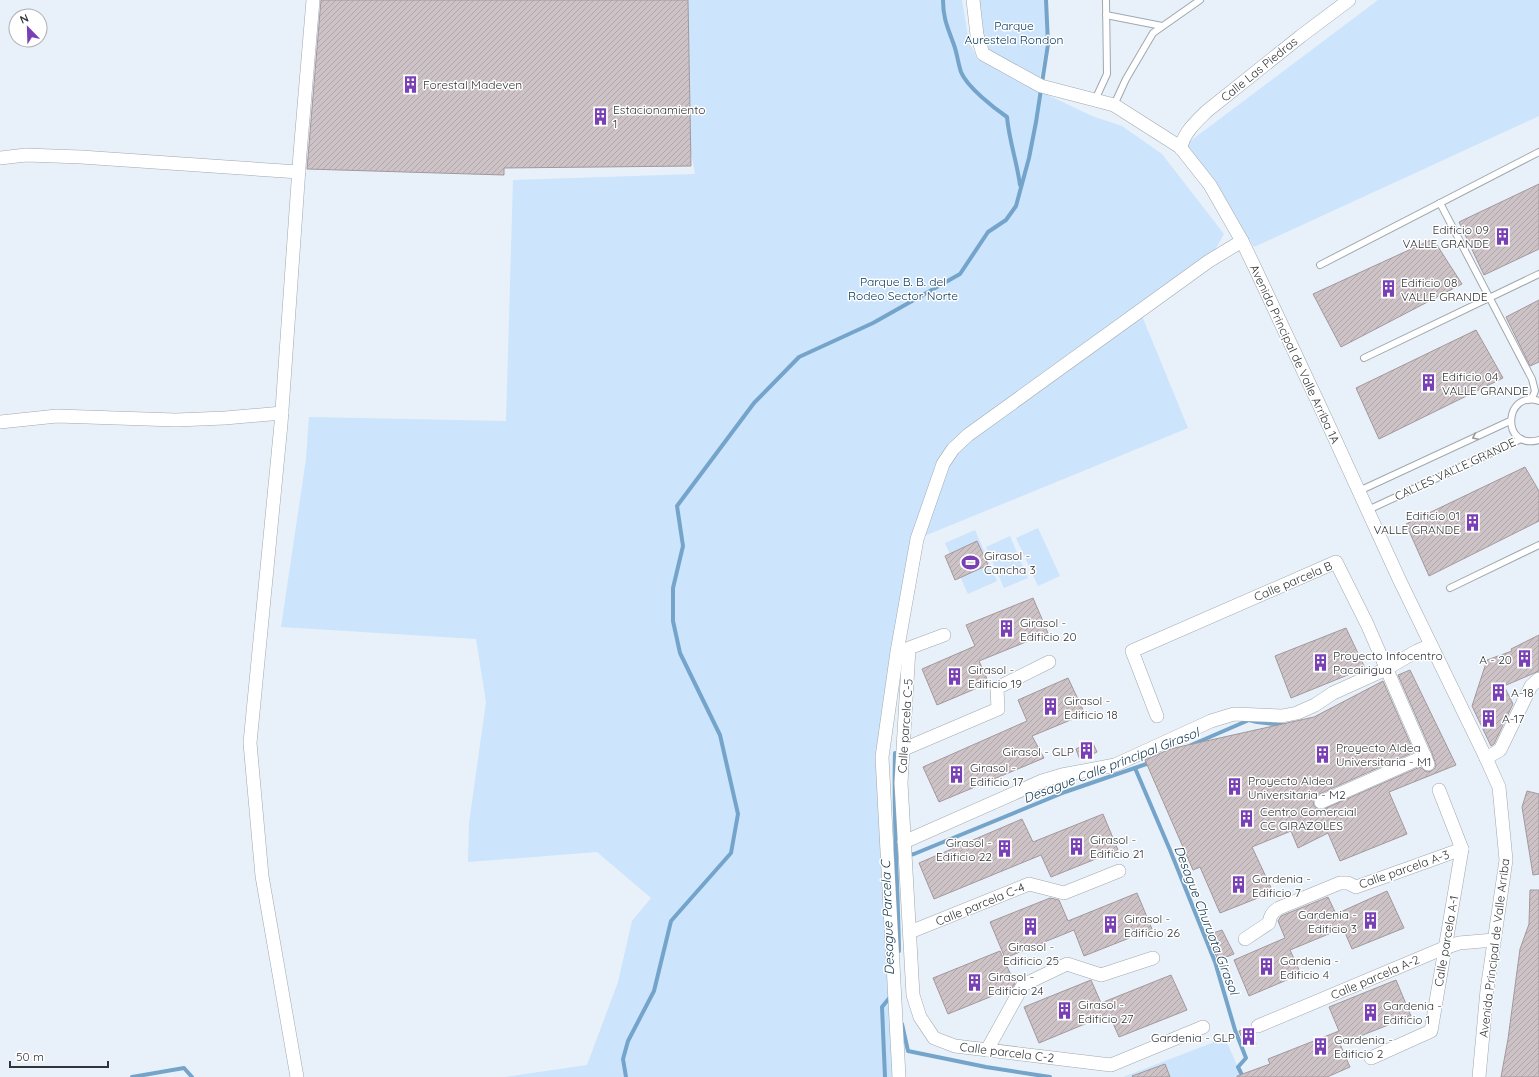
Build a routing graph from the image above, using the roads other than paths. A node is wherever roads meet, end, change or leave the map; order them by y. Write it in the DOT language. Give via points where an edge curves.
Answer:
graph roads {
  1 [pos="313,0"];
  2 [pos="973,0"];
  3 [pos="1106,0"];
  4 [pos="1200,0"];
  5 [pos="1349,0"];
  6 [pos="1106,15"];
  7 [pos="1162,26"];
  8 [pos="1095,100"];
  9 [pos="1114,105"];
  10 [pos="1181,149"];
  11 [pos="1539,152"];
  12 [pos="0,158"];
  13 [pos="299,172"];
  14 [pos="1440,203"];
  15 [pos="1242,241"];
  16 [pos="1320,265"];
  17 [pos="1539,274"];
  18 [pos="1490,297"];
  19 [pos="1364,358"];
  20 [pos="1528,400"];
  21 [pos="1539,401"];
  22 [pos="282,413"];
  23 [pos="1510,421"];
  24 [pos="0,422"];
  25 [pos="1521,439"];
  26 [pos="1539,440"];
  27 [pos="1359,491"];
  28 [pos="1368,510"];
  29 [pos="1539,545"];
  30 [pos="1450,588"];
  31 [pos="944,635"];
  32 [pos="1431,645"];
  33 [pos="1049,662"];
  34 [pos="1386,669"];
  35 [pos="1539,679"];
  36 [pos="1157,716"];
  37 [pos="904,749"];
  38 [pos="1486,758"];
  39 [pos="1439,790"];
  40 [pos="1322,802"];
  41 [pos="1502,820"];
  42 [pos="904,842"];
  43 [pos="1462,849"];
  44 [pos="1119,871"];
  45 [pos="910,932"];
  46 [pos="1245,939"];
  47 [pos="1494,940"];
  48 [pos="1444,948"];
  49 [pos="1153,958"];
  50 [pos="1258,1026"];
  51 [pos="1203,1028"];
  52 [pos="987,1050"];
  53 [pos="1371,1058"];
  54 [pos="297,1077"];
  55 [pos="899,1077"];
  56 [pos="1479,1077"];
  1 -- 13 [label="street"];
  2 -- 8 [label="street, Avenida Principal de Valle Arriba 1A" via="977,35 983,54 1041,86"];
  3 -- 6 [label="lane"];
  4 -- 7 [label="lane"];
  5 -- 10 [label="street, Calle Las Piedras" via="1207,111 1193,125"];
  6 -- 7 [label="lane"];
  6 -- 8 [label="lane" via="1107,74"];
  7 -- 9 [label="lane" via="1153,33 1126,78"];
  8 -- 9 [label="street, Avenida Principal de Valle Arriba 1A"];
  9 -- 10 [label="street, Avenida Principal de Valle Arriba 1A"];
  10 -- 15 [label="street, Avenida Principal de Valle Arriba 1A" via="1210,185"];
  11 -- 14 [label="lane"];
  12 -- 13 [label="street" via="26,155 81,157"];
  13 -- 22 [label="street"];
  14 -- 16 [label="lane"];
  14 -- 18 [label="lane"];
  15 -- 27 [label="street, Avenida Principal de Valle Arriba 1A"];
  15 -- 55 [label="street" via="1209,261 968,435 953,449 943,464 917,539 882,757"];
  17 -- 18 [label="lane"];
  18 -- 19 [label="lane"];
  18 -- 20 [label="lane" via="1534,386 1534,394"];
  20 -- 21 [label="lane"];
  20 -- 23 [label="lane, CALLES VALLE GRANDE" via="1516,407"];
  22 -- 24 [label="street" via="176,420 57,416"];
  22 -- 54 [label="street" via="250,743 262,876"];
  23 -- 25 [label="lane, CALLES VALLE GRANDE" via="1515,434"];
  23 -- 27 [label="lane, CALLES VALLE GRANDE, one-way"];
  25 -- 26 [label="lane, CALLES VALLE GRANDE" via="1533,442"];
  25 -- 28 [label="lane, CALLES VALLE GRANDE"];
  27 -- 28 [label="street, Avenida Principal de Valle Arriba 1A"];
  28 -- 32 [label="street, Avenida Principal de Valle Arriba 1A"];
  29 -- 30 [label="lane"];
  31 -- 37 [label="street, Calle parcela C-5" via="909,648"];
  32 -- 34 [label="street"];
  32 -- 38 [label="street, Avenida Principal de Valle Arriba 1A"];
  33 -- 37 [label="street" via="997,688 998,709"];
  34 -- 36 [label="street, Calle parcela B" via="1336,562 1132,651"];
  34 -- 40 [label="street, Calle parcela B" via="1427,760"];
  34 -- 42 [label="street" via="1333,692 1315,705 1297,713 1282,716 1234,714 1211,721 1115,765 1062,774 1042,781"];
  35 -- 38 [label="street" via="1531,686 1500,750"];
  37 -- 42 [label="street, Calle parcela C-5" via="901,783"];
  38 -- 41 [label="street, Avenida Principal de Valle Arriba 1A" via="1499,786"];
  39 -- 43 [label="street"];
  41 -- 47 [label="street, Avenida Principal de Valle Arriba" via="1506,860"];
  42 -- 45 [label="street, Calle parcela C-2"];
  43 -- 46 [label="street, Calle parcela A-3" via="1356,887 1344,883 1333,885 1273,911 1270,923"];
  43 -- 48 [label="street, Calle parcela A-1"];
  44 -- 45 [label="street, Calle parcela C-4" via="1064,893 1029,884"];
  45 -- 52 [label="street, Calle parcela C-2" via="913,995 920,1017 934,1038 955,1046"];
  47 -- 48 [label="street, Calle parcela A-2" via="1459,943"];
  47 -- 56 [label="street, Avenida Principal de Valle Arriba"];
  48 -- 50 [label="street, Calle parcela A-2"];
  48 -- 53 [label="street, Calle parcela A-1" via="1431,1031"];
  49 -- 52 [label="street" via="1101,975 1067,964 1024,984"];
  51 -- 52 [label="street, Calle parcela C-2" via="1111,1065"];
}
